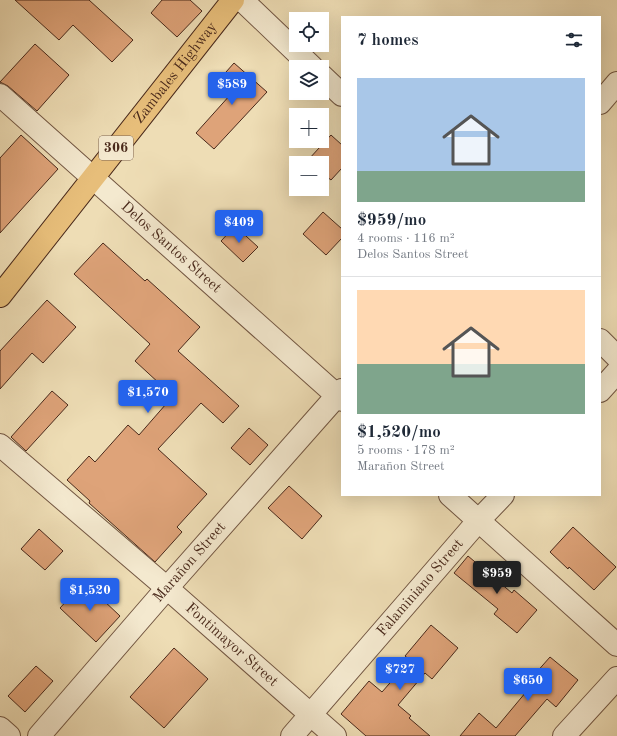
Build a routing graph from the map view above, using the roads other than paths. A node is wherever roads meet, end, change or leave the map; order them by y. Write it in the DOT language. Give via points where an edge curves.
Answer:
graph roads {
  1 [pos="233,0"];
  2 [pos="242,0"];
  3 [pos="305,60"];
  4 [pos="329,83"];
  5 [pos="617,83"];
  6 [pos="341,94"];
  7 [pos="0,95"];
  8 [pos="601,102"];
  9 [pos="93,178"];
  10 [pos="0,296"];
  11 [pos="601,341"];
  12 [pos="617,357"];
  13 [pos="617,372"];
  14 [pos="601,390"];
  15 [pos="340,395"];
  16 [pos="0,445"];
  17 [pos="451,496"];
  18 [pos="502,496"];
  19 [pos="479,520"];
  20 [pos="167,588"];
  21 [pos="617,645"];
  22 [pos="617,678"];
  23 [pos="311,715"];
  24 [pos="0,728"];
  25 [pos="9,736"];
  26 [pos="39,736"];
  27 [pos="292,736"];
  28 [pos="335,736"];
  29 [pos="564,736"];
  1 -- 9 [label="main road, Zambales Highway / 306"];
  2 -- 3 [label="street"];
  4 -- 6 [label="street"];
  5 -- 8 [label="street"];
  7 -- 9 [label="street, Delos Santos Street"];
  9 -- 10 [label="main road, Zambales Highway / 306"];
  9 -- 15 [label="street, Delos Santos Street"];
  11 -- 12 [label="street"];
  13 -- 14 [label="street"];
  15 -- 20 [label="street, Marañon Street"];
  16 -- 20 [label="street, Fontimayor Street"];
  17 -- 19 [label="street"];
  18 -- 19 [label="street, Falaminiano Street"];
  19 -- 21 [label="street"];
  19 -- 23 [label="street, Falaminiano Street"];
  20 -- 23 [label="street, Fontimayor Street"];
  20 -- 26 [label="street, Marañon Street"];
  22 -- 29 [label="street"];
  23 -- 27 [label="street, Falaminiano Street"];
  23 -- 28 [label="street, Fontimayor Street"];
  24 -- 25 [label="street"];
}
